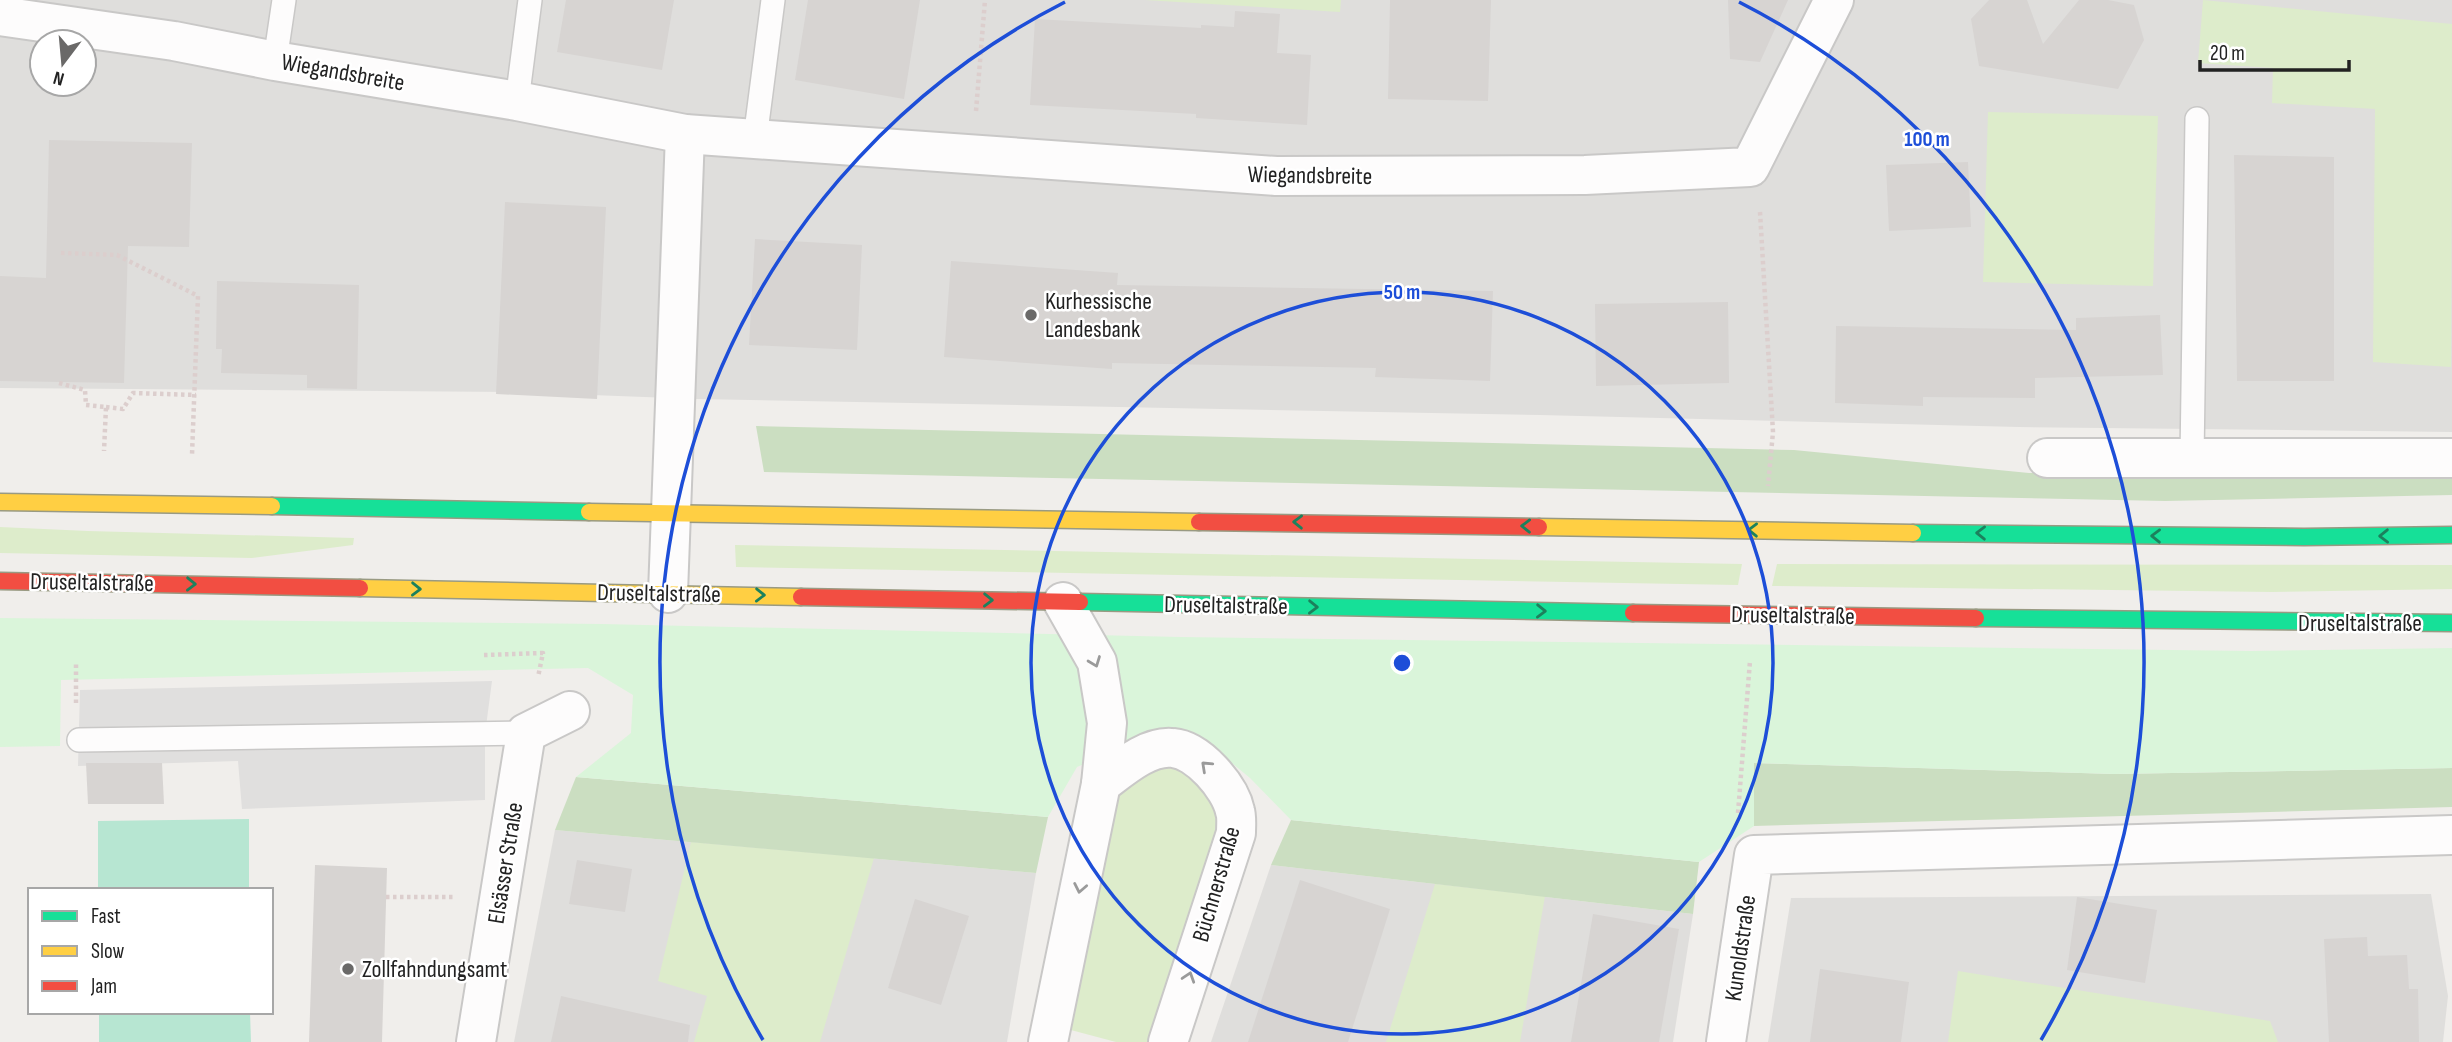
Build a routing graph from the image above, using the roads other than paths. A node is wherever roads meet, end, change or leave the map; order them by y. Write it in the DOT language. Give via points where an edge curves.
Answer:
graph roads {
  1 [pos="284,0"];
  2 [pos="530,0"];
  3 [pos="773,0"];
  4 [pos="1834,0"];
  5 [pos="0,16"];
  6 [pos="275,61"];
  7 [pos="517,101"];
  8 [pos="2197,119"];
  9 [pos="685,134"];
  10 [pos="755,139"];
  11 [pos="2047,458"];
  12 [pos="2192,458"];
  13 [pos="2452,458"];
  14 [pos="0,502"];
  15 [pos="671,511"];
  16 [pos="2452,535"];
  17 [pos="0,581"];
  18 [pos="668,593"];
  19 [pos="1063,602"];
  20 [pos="2452,623"];
  21 [pos="570,711"];
  22 [pos="526,733"];
  23 [pos="79,740"];
  24 [pos="1101,784"];
  25 [pos="2452,835"];
  26 [pos="475,1042"];
  27 [pos="1048,1042"];
  28 [pos="1168,1042"];
  29 [pos="1726,1042"];
  1 -- 6 [label="lane"];
  2 -- 7 [label="lane"];
  3 -- 10 [label="lane"];
  4 -- 10 [label="street, Wiegandsbreite" via="1750,167 1585,175 1276,176"];
  5 -- 6 [label="street, Wiegandsbreite"];
  6 -- 7 [label="street, Wiegandsbreite"];
  7 -- 9 [label="street, Wiegandsbreite"];
  8 -- 12 [label="lane"];
  9 -- 10 [label="street, Wiegandsbreite"];
  9 -- 15 [label="street"];
  11 -- 12 [label="street"];
  12 -- 13 [label="street"];
  14 -- 15 [label="main road"];
  16 -- 15 [label="main road, one-way" via="1750,530"];
  15 -- 18 [label="street"];
  17 -- 18 [label="main road, Druseltalstraße, one-way"];
  18 -- 19 [label="main road, Druseltalstraße, one-way"];
  19 -- 20 [label="main road, Druseltalstraße, one-way"];
  19 -- 24 [label="street, one-way" via="1097,662 1107,723"];
  21 -- 22 [label="street"];
  22 -- 23 [label="lane"];
  22 -- 26 [label="street, Elsässer Straße"];
  24 -- 27 [label="street, one-way"];
  28 -- 24 [label="street, Büchnerstraße, one-way" via="1236,833 1235,810 1217,777 1197,758 1173,748 1150,752"];
  25 -- 29 [label="street, Kunoldstraße" via="1754,855"];
}
